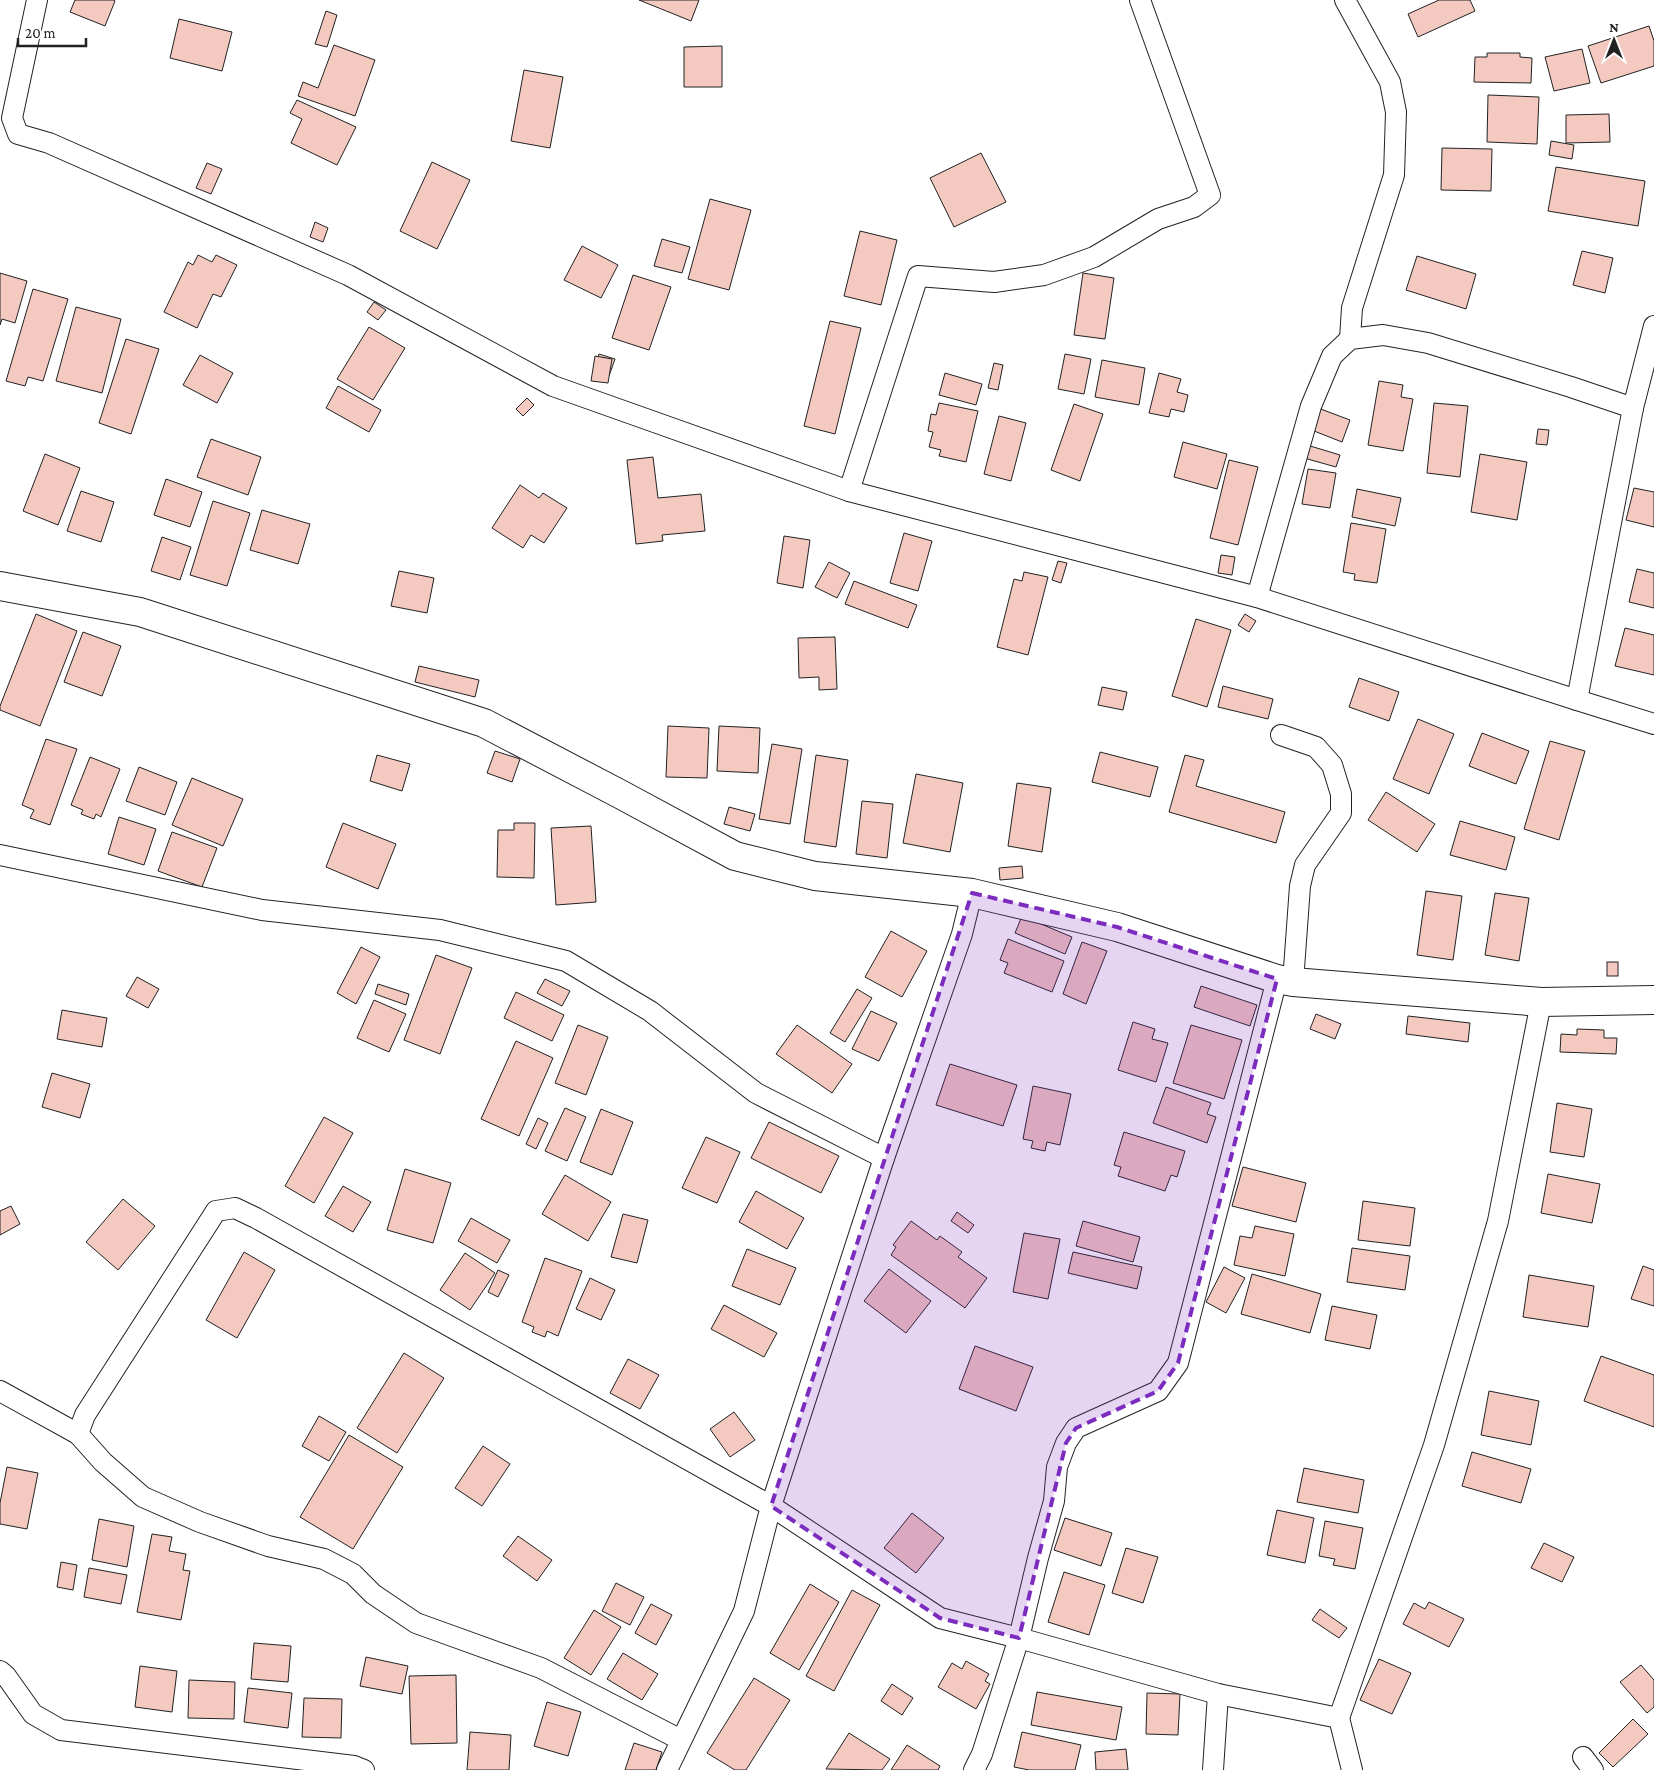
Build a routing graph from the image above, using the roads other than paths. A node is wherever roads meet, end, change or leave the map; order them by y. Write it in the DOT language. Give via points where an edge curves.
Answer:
graph roads {
  1 [pos="37,0"];
  2 [pos="1140,0"];
  3 [pos="1345,0"];
  4 [pos="1352,308"];
  5 [pos="1654,326"];
  6 [pos="1383,335"];
  7 [pos="1350,339"];
  8 [pos="1633,408"];
  9 [pos="849,491"];
  10 [pos="0,586"];
  11 [pos="1257,596"];
  12 [pos="1577,700"];
  13 [pos="1654,724"];
  14 [pos="1281,734"];
  15 [pos="0,855"];
  16 [pos="972,893"];
  17 [pos="1285,981"];
  18 [pos="1654,1000"];
  19 [pos="1541,1002"];
  20 [pos="884,1158"];
  21 [pos="0,1391"];
  22 [pos="78,1434"];
  23 [pos="771,1506"];
  24 [pos="1019,1638"];
  25 [pos="0,1670"];
  26 [pos="1218,1694"];
  27 [pos="1339,1718"];
  28 [pos="681,1740"];
  29 [pos="672,1768"];
  30 [pos="357,1769"];
  31 [pos="974,1770"];
  32 [pos="1212,1770"];
  33 [pos="1352,1770"];
  1 -- 9 [label="street" via="12,118 18,134 49,143 348,275 553,386"];
  2 -- 9 [label="street" via="1210,195 1194,207 1158,219 1094,257 1044,275 994,282 918,276"];
  3 -- 4 [label="street" via="1390,82 1396,112 1394,175"];
  4 -- 6 [label="street"];
  4 -- 7 [label="street"];
  5 -- 8 [label="street"];
  6 -- 7 [label="street"];
  6 -- 8 [label="street" via="1428,343"];
  7 -- 11 [label="street" via="1332,356 1311,406"];
  8 -- 12 [label="street"];
  9 -- 11 [label="street"];
  10 -- 16 [label="street" via="140,612 484,723 735,856 815,876"];
  11 -- 12 [label="street"];
  12 -- 13 [label="street"];
  14 -- 17 [label="street" via="1316,747 1332,765 1341,794 1341,813 1305,865"];
  15 -- 20 [label="street" via="262,910 440,930 566,961 650,1011 756,1093"];
  16 -- 17 [label="street" via="1117,927"];
  16 -- 20 [label="street" via="962,934"];
  17 -- 19 [label="street"];
  17 -- 24 [label="street" via="1178,1363 1158,1392 1076,1428 1066,1443 1057,1467 1054,1501"];
  18 -- 19 [label="street"];
  19 -- 27 [label="street" via="1496,1230 1434,1445"];
  20 -- 23 [label="street"];
  21 -- 22 [label="street"];
  22 -- 23 [label="street" via="85,1415 216,1210 235,1208"];
  22 -- 28 [label="street" via="103,1462 143,1497 259,1543 324,1559 353,1574 373,1594 416,1623 541,1668"];
  23 -- 24 [label="street" via="940,1618"];
  23 -- 28 [label="street" via="744,1611"];
  24 -- 26 [label="street"];
  24 -- 31 [label="street"];
  25 -- 30 [label="street" via="33,1714 61,1730"];
  26 -- 27 [label="street"];
  26 -- 32 [label="street"];
  27 -- 33 [label="street"];
  28 -- 29 [label="street"];
}
